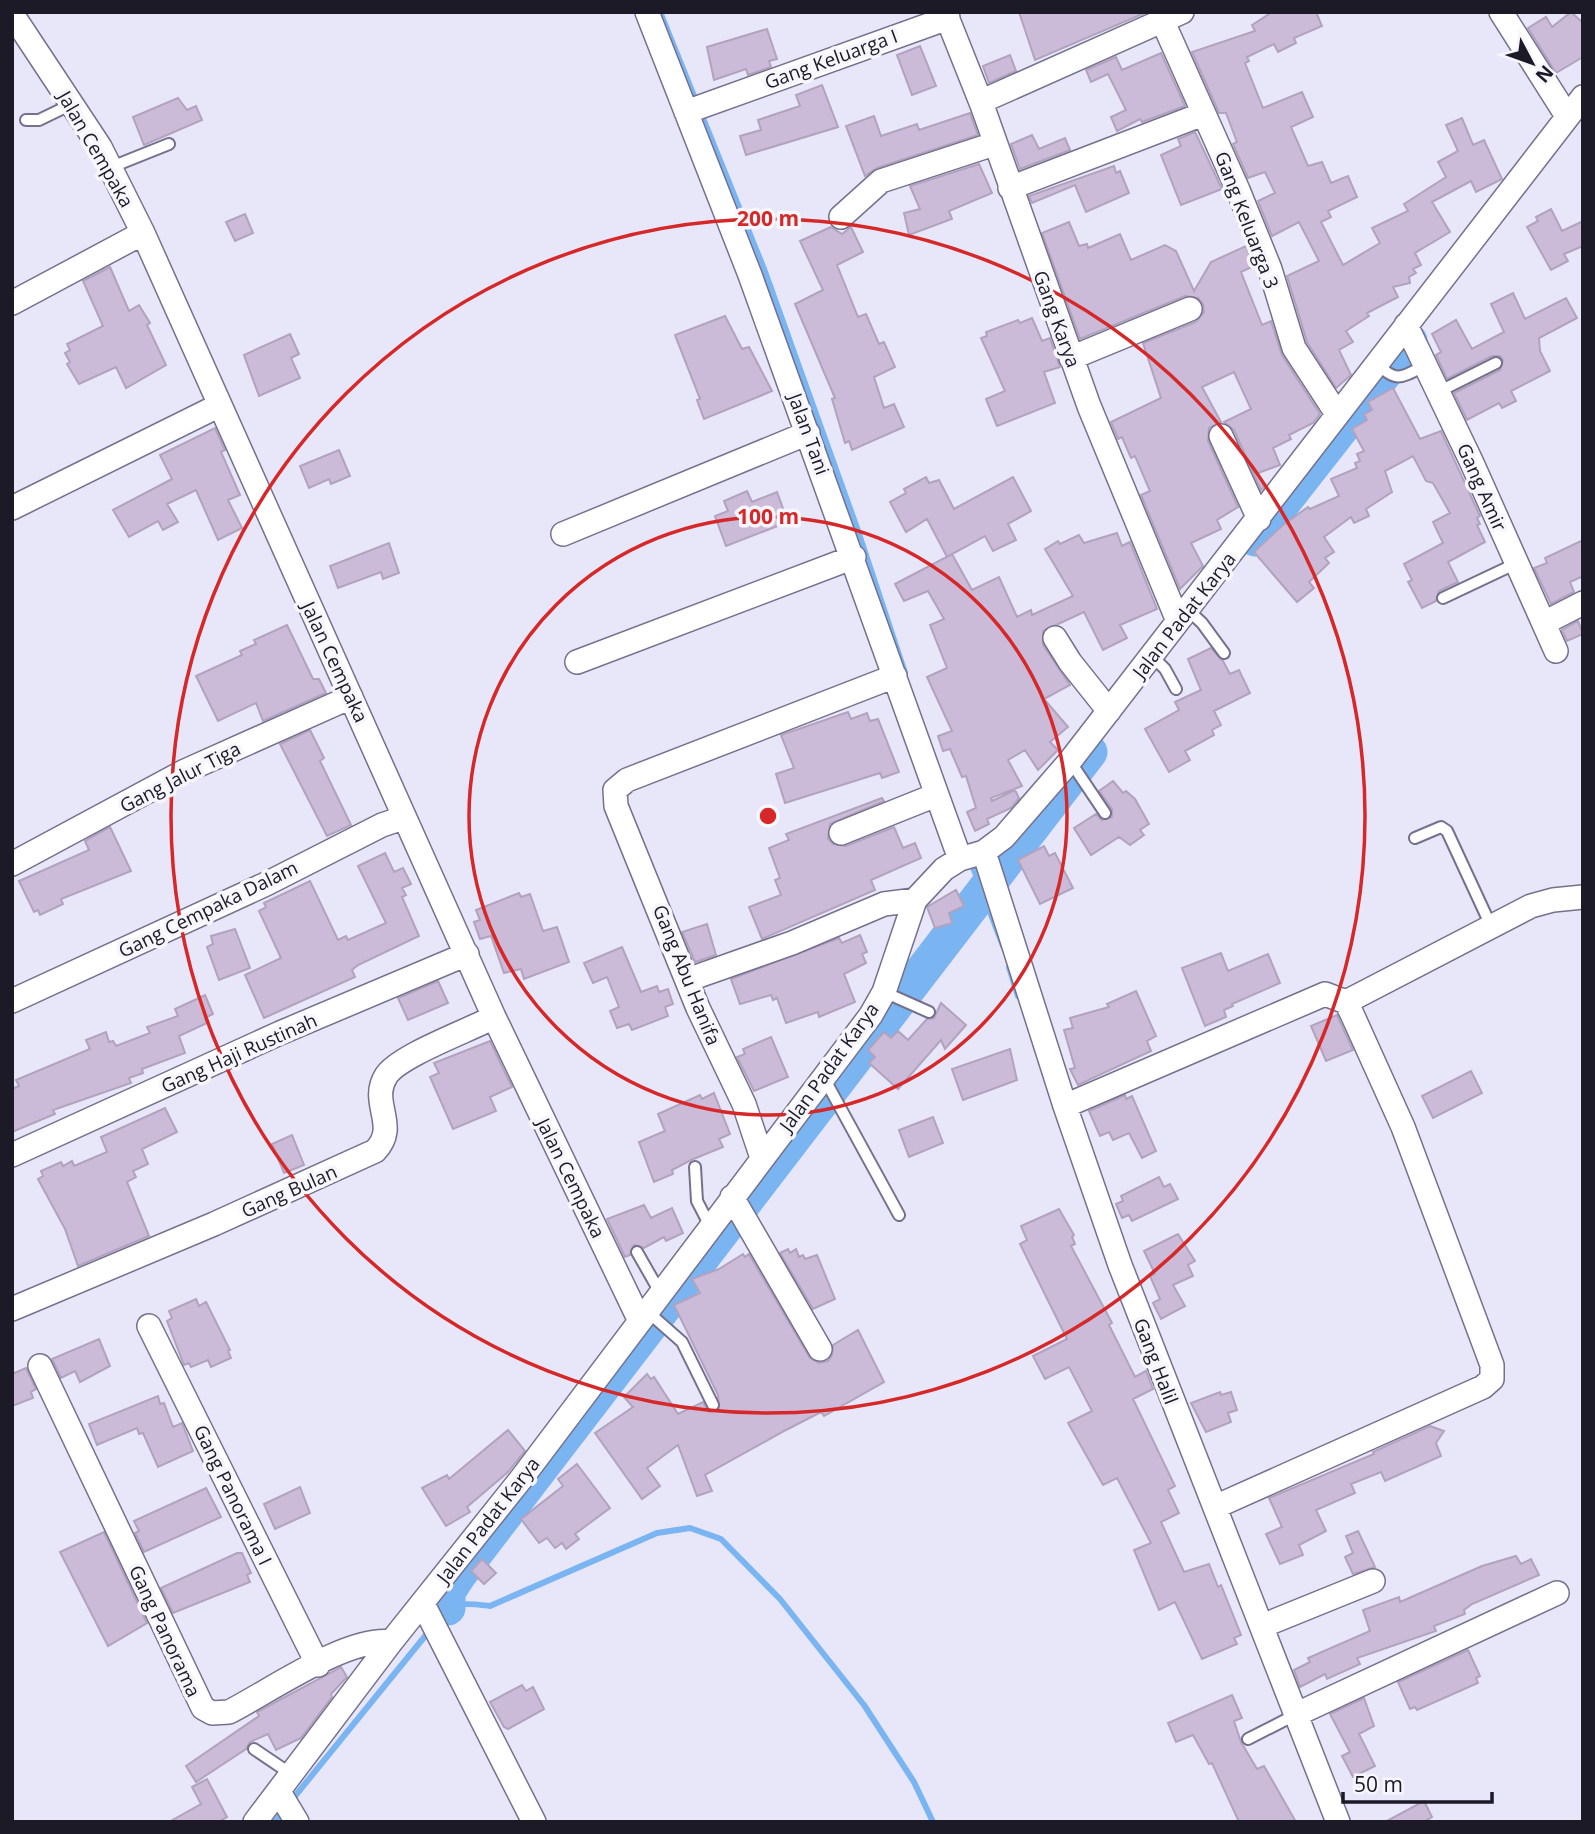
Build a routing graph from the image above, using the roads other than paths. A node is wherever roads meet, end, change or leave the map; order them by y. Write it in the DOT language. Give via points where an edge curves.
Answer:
graph roads {
  1 [pos="647,12"];
  2 [pos="1501,12"];
  3 [pos="12,14"];
  4 [pos="946,15"];
  5 [pos="1172,17"];
  6 [pos="1583,96"];
  7 [pos="72,103"];
  8 [pos="982,105"];
  9 [pos="690,111"];
  10 [pos="1203,114"];
  11 [pos="1567,116"];
  12 [pos="26,120"];
  13 [pos="169,144"];
  14 [pos="994,144"];
  15 [pos="109,168"];
  16 [pos="1010,188"];
  17 [pos="841,217"];
  18 [pos="143,233"];
  19 [pos="12,303"];
  20 [pos="1190,309"];
  21 [pos="1406,325"];
  22 [pos="1071,358"];
  23 [pos="1496,363"];
  24 [pos="1425,365"];
  25 [pos="1383,369"];
  26 [pos="1438,392"];
  27 [pos="218,406"];
  28 [pos="1337,414"];
  29 [pos="808,433"];
  30 [pos="1221,436"];
  31 [pos="12,508"];
  32 [pos="1259,519"];
  33 [pos="563,534"];
  34 [pos="854,557"];
  35 [pos="1517,563"];
  36 [pos="1443,598"];
  37 [pos="1583,603"];
  38 [pos="1190,617"];
  39 [pos="1544,623"];
  40 [pos="1055,638"];
  41 [pos="1556,651"];
  42 [pos="1224,653"];
  43 [pos="577,662"];
  44 [pos="1158,662"];
  45 [pos="895,676"];
  46 [pos="1176,689"];
  47 [pos="351,697"];
  48 [pos="1109,711"];
  49 [pos="1072,764"];
  50 [pos="936,795"];
  51 [pos="1105,813"];
  52 [pos="403,818"];
  53 [pos="841,833"];
  54 [pos="1415,838"];
  55 [pos="975,857"];
  56 [pos="12,864"];
  57 [pos="996,892"];
  58 [pos="1583,897"];
  59 [pos="915,900"];
  60 [pos="1491,926"];
  61 [pos="467,954"];
  62 [pos="687,980"];
  63 [pos="889,994"];
  64 [pos="12,1001"];
  65 [pos="1346,1002"];
  66 [pos="929,1012"];
  67 [pos="494,1017"];
  68 [pos="829,1087"];
  69 [pos="1065,1106"];
  70 [pos="12,1155"];
  71 [pos="762,1158"];
  72 [pos="695,1167"];
  73 [pos="732,1197"];
  74 [pos="899,1215"];
  75 [pos="710,1226"];
  76 [pos="637,1252"];
  77 [pos="12,1309"];
  78 [pos="653,1314"];
  79 [pos="149,1326"];
  80 [pos="820,1349"];
  81 [pos="40,1366"];
  82 [pos="713,1405"];
  83 [pos="1215,1507"];
  84 [pos="1373,1581"];
  85 [pos="1556,1593"];
  86 [pos="425,1607"];
  87 [pos="1262,1626"];
  88 [pos="391,1642"];
  89 [pos="318,1665"];
  90 [pos="1289,1718"];
  91 [pos="1248,1739"];
  92 [pos="254,1749"];
  93 [pos="288,1798"];
  94 [pos="255,1822"];
  95 [pos="534,1822"];
  96 [pos="1338,1822"];
  1 -- 9 [label="street, Jalan Tani"];
  2 -- 11 [label="street"];
  3 -- 7 [label="street, Jalan Cempaka"];
  4 -- 8 [label="street, Gang Karya"];
  4 -- 9 [label="street, Gang Keluarga I"];
  5 -- 8 [label="street"];
  5 -- 10 [label="street, Gang Keluarga 3"];
  6 -- 11 [label="street, Jalan Padat Karya"];
  7 -- 12 [label="lane" via="39,120"];
  7 -- 15 [label="street, Jalan Cempaka"];
  8 -- 14 [label="street, Gang Karya"];
  9 -- 29 [label="street, Jalan Tani"];
  10 -- 16 [label="street"];
  10 -- 28 [label="street, Gang Keluarga 3" via="1265,258 1294,348"];
  11 -- 21 [label="street, Jalan Padat Karya"];
  13 -- 15 [label="lane"];
  14 -- 16 [label="street, Gang Karya"];
  14 -- 17 [label="street" via="881,181"];
  15 -- 18 [label="street, Jalan Cempaka"];
  16 -- 22 [label="street, Gang Karya"];
  18 -- 19 [label="street"];
  18 -- 27 [label="street, Jalan Cempaka"];
  20 -- 22 [label="street"];
  21 -- 24 [label="street, Gang Amir"];
  21 -- 25 [label="street, Jalan Padat Karya"];
  22 -- 38 [label="street, Gang Karya"];
  23 -- 26 [label="lane"];
  24 -- 25 [label="lane" via="1406,375"];
  24 -- 26 [label="street, Gang Amir"];
  25 -- 28 [label="street, Jalan Padat Karya"];
  26 -- 35 [label="street, Gang Amir"];
  27 -- 31 [label="street"];
  27 -- 47 [label="street, Jalan Cempaka"];
  28 -- 32 [label="street, Jalan Padat Karya"];
  29 -- 33 [label="street"];
  29 -- 34 [label="street, Jalan Tani"];
  30 -- 32 [label="street"];
  32 -- 38 [label="street, Jalan Padat Karya"];
  34 -- 43 [label="street"];
  34 -- 45 [label="street, Jalan Tani"];
  35 -- 36 [label="lane"];
  35 -- 39 [label="street, Gang Amir"];
  37 -- 39 [label="street"];
  38 -- 42 [label="lane"];
  38 -- 44 [label="street, Jalan Padat Karya"];
  39 -- 41 [label="street, Gang Amir"];
  40 -- 48 [label="street"];
  44 -- 46 [label="lane"];
  44 -- 48 [label="street, Jalan Padat Karya"];
  45 -- 50 [label="street, Jalan Tani"];
  45 -- 62 [label="street, Gang Abu Hanifa" via="627,780 615,790 616,806"];
  47 -- 52 [label="street, Jalan Cempaka"];
  47 -- 56 [label="street, Gang Jalur Tiga" via="166,780"];
  48 -- 49 [label="street, Jalan Padat Karya"];
  49 -- 51 [label="lane"];
  49 -- 55 [label="street, Jalan Padat Karya" via="1015,826"];
  50 -- 53 [label="street"];
  50 -- 55 [label="street, Jalan Tani"];
  52 -- 61 [label="street, Jalan Cempaka"];
  52 -- 64 [label="street, Gang Cempaka Dalam"];
  54 -- 60 [label="lane" via="1441,827 1447,831"];
  55 -- 57 [label="street, Jalan Tani"];
  55 -- 59 [label="street, Jalan Padat Karya" via="930,881"];
  57 -- 69 [label="street, Gang Halil"];
  58 -- 60 [label="street" via="1531,906"];
  59 -- 62 [label="street" via="884,904"];
  59 -- 63 [label="street, Jalan Padat Karya"];
  60 -- 65 [label="street"];
  61 -- 67 [label="street, Jalan Cempaka"];
  61 -- 70 [label="street, Gang Haji Rustinah"];
  62 -- 71 [label="street, Gang Abu Hanifa" via="744,1104"];
  63 -- 66 [label="lane"];
  63 -- 68 [label="street, Jalan Padat Karya"];
  65 -- 69 [label="street" via="1325,994"];
  65 -- 83 [label="street" via="1403,1127 1492,1365 1492,1378 1468,1394"];
  67 -- 77 [label="street, Gang Bulan" via="407,1058 386,1074 381,1087 387,1134 375,1151"];
  67 -- 78 [label="street, Jalan Cempaka"];
  68 -- 71 [label="street, Jalan Padat Karya"];
  68 -- 74 [label="lane"];
  69 -- 83 [label="street, Gang Halil" via="1120,1265"];
  71 -- 73 [label="street, Jalan Padat Karya"];
  72 -- 75 [label="lane" via="697,1200"];
  73 -- 75 [label="street, Jalan Padat Karya"];
  73 -- 80 [label="street"];
  75 -- 78 [label="street, Jalan Padat Karya"];
  76 -- 78 [label="lane"];
  78 -- 82 [label="lane" via="682,1342"];
  78 -- 86 [label="street, Jalan Padat Karya"];
  79 -- 89 [label="street, Gang Panorama I"];
  81 -- 89 [label="street, Gang Panorama" via="203,1708 212,1713 229,1712"];
  83 -- 87 [label="street, Gang Halil"];
  84 -- 87 [label="street"];
  85 -- 90 [label="street"];
  86 -- 88 [label="street, Jalan Padat Karya"];
  86 -- 95 [label="street"];
  87 -- 90 [label="street, Gang Halil"];
  88 -- 89 [label="street, Gang Panorama" via="366,1642"];
  88 -- 93 [label="street, Jalan Padat Karya"];
  90 -- 91 [label="lane"];
  90 -- 96 [label="street, Gang Halil"];
  92 -- 93 [label="lane"];
  93 -- 94 [label="street, Jalan Padat Karya"];
}
